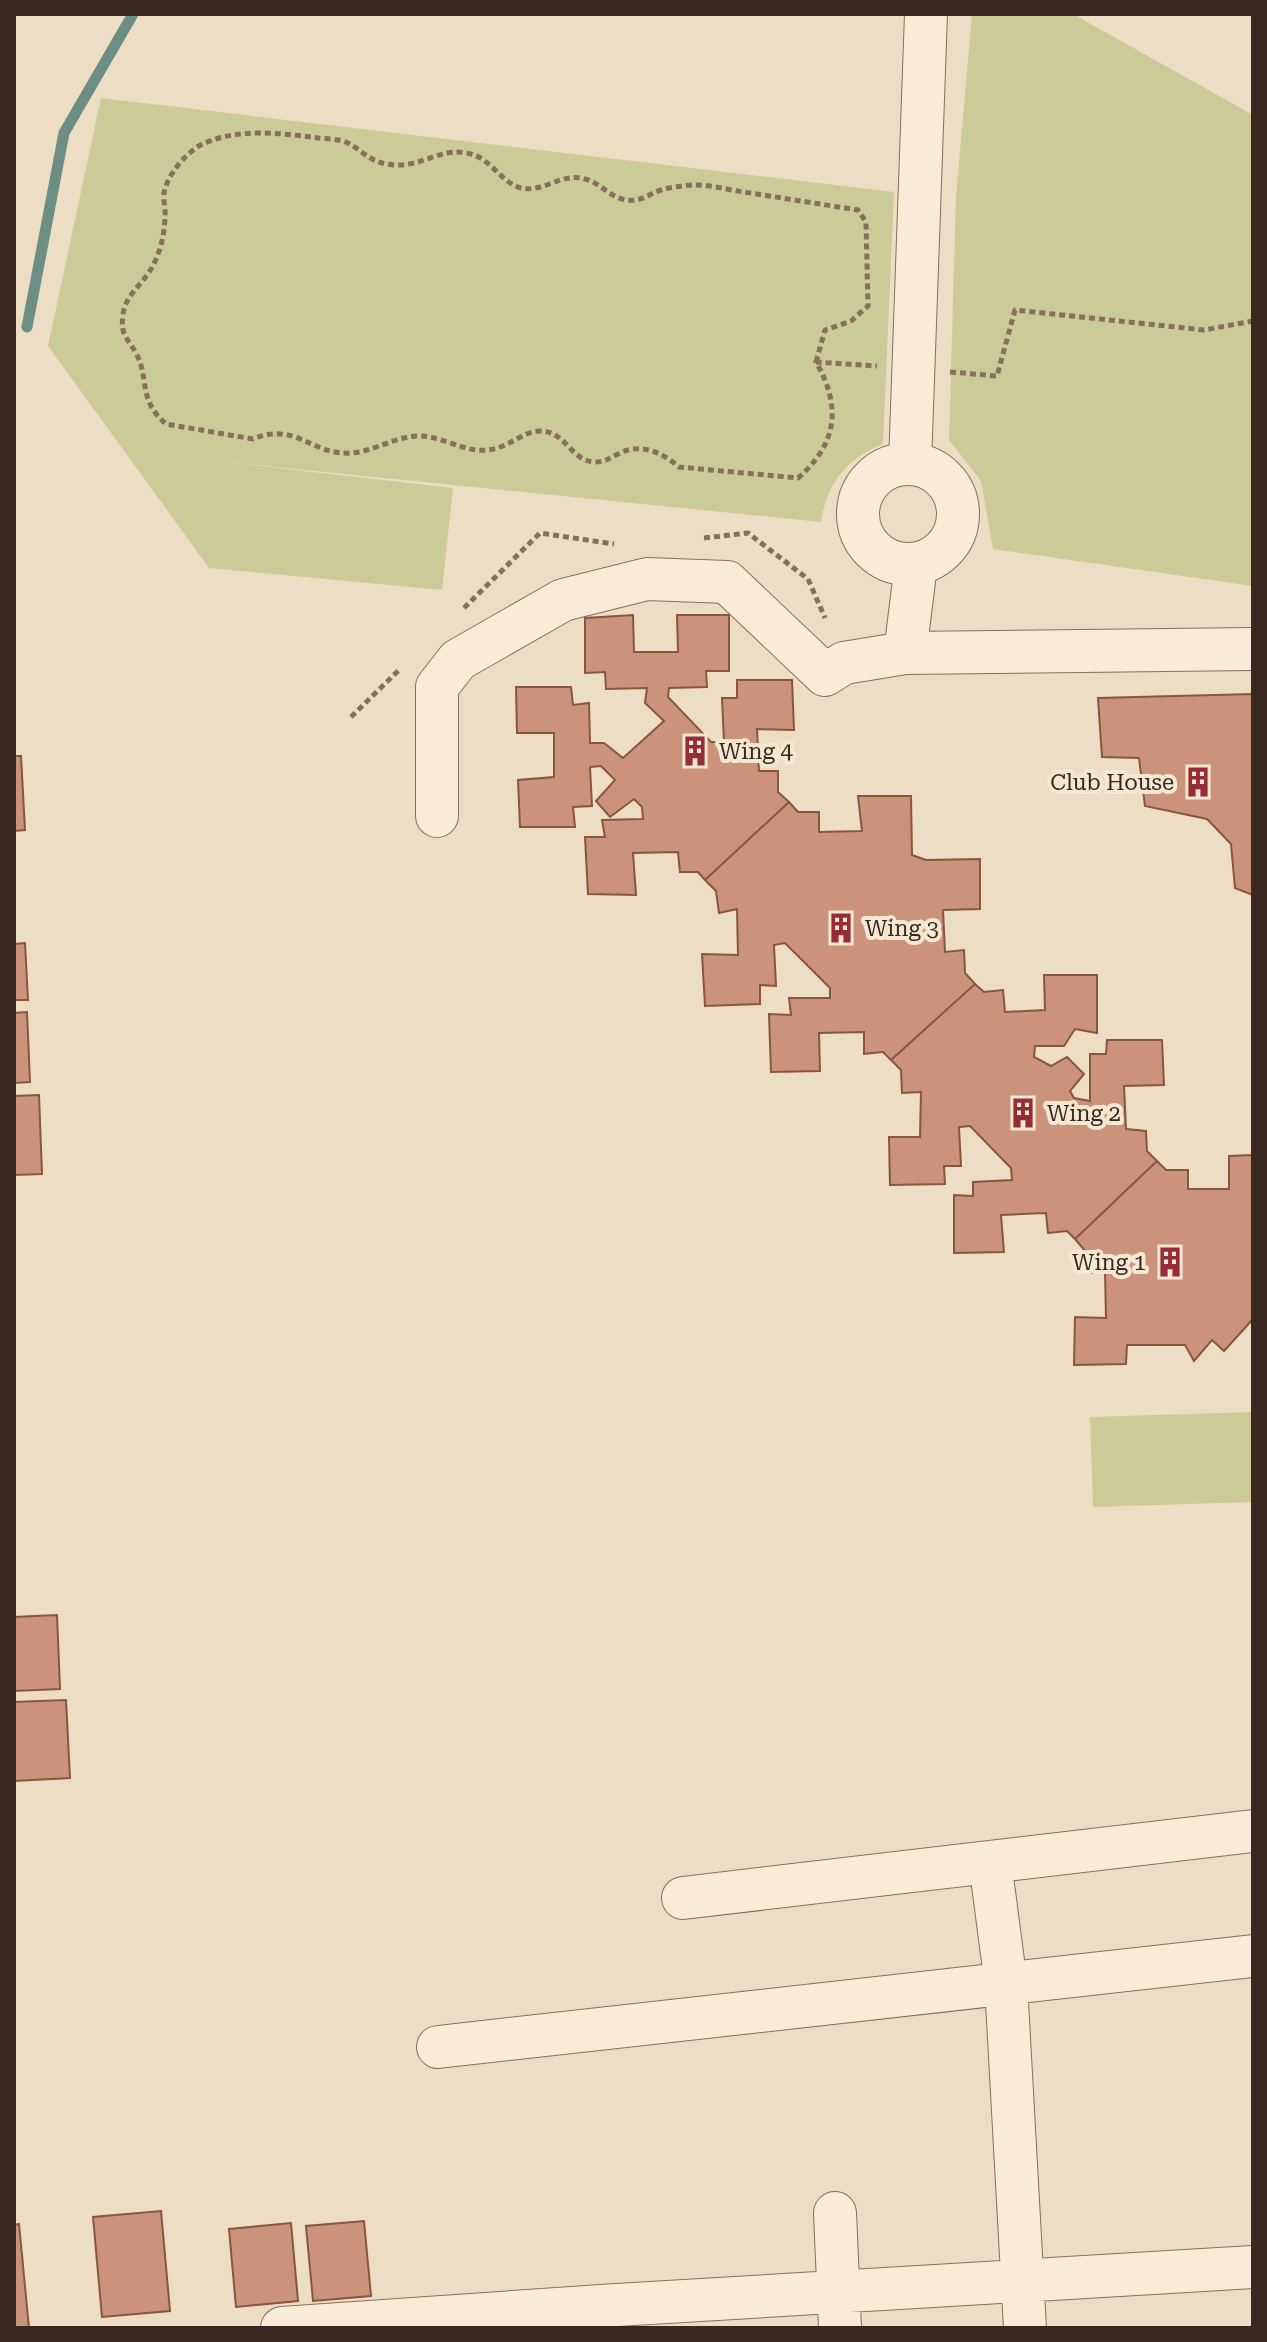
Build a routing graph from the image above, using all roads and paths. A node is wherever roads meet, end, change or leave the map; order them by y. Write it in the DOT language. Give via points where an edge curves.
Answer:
graph roads {
  1 [pos="926,14"];
  2 [pos="1253,321"];
  3 [pos="816,362"];
  4 [pos="914,368"];
  5 [pos="910,464"];
  6 [pos="916,565"];
  7 [pos="1253,649"];
  8 [pos="905,653"];
  9 [pos="437,816"];
  10 [pos="1253,1831"];
  11 [pos="990,1862"];
  12 [pos="683,1898"];
  13 [pos="1253,1956"];
  14 [pos="1006,1984"];
  15 [pos="438,2047"];
  16 [pos="835,2213"];
  17 [pos="1253,2267"];
  18 [pos="1022,2281"];
  19 [pos="839,2310"];
  20 [pos="282,2328"];
  21 [pos="1025,2328"];
  1 -- 4 [label="street"];
  2 -- 4 [label="path" via="1204,330 1015,310 997,376"];
  3 -- 3 [label="path" via="831,393 831,428 813,465 798,478 679,467 645,449 588,461 559,437 539,431 485,451 416,436 348,453 290,434 253,439 166,424 148,400 122,322 128,299 157,258 164,193 179,164 201,145 274,133 346,142 378,162 397,165 467,153 481,157 511,184 532,189 567,177 582,178 630,201 696,185 858,210 866,222 868,306 851,321 825,330"];
  3 -- 4 [label="path"];
  4 -- 5 [label="street"];
  5 -- 6 [label="street" via="941,476 958,504 949,543 931,560"];
  5 -- 6 [label="street" via="879,473 867,485 858,517 870,548 883,559"];
  6 -- 8 [label="street"];
  7 -- 8 [label="street"];
  8 -- 9 [label="street" via="844,663 825,675 727,582 647,579 563,600 458,660 437,687"];
  10 -- 11 [label="street"];
  11 -- 12 [label="street"];
  11 -- 14 [label="street"];
  13 -- 14 [label="street"];
  14 -- 15 [label="street"];
  14 -- 18 [label="street"];
  16 -- 19 [label="street"];
  17 -- 18 [label="street"];
  18 -- 19 [label="street"];
  18 -- 21 [label="street"];
  19 -- 20 [label="street"];
}
